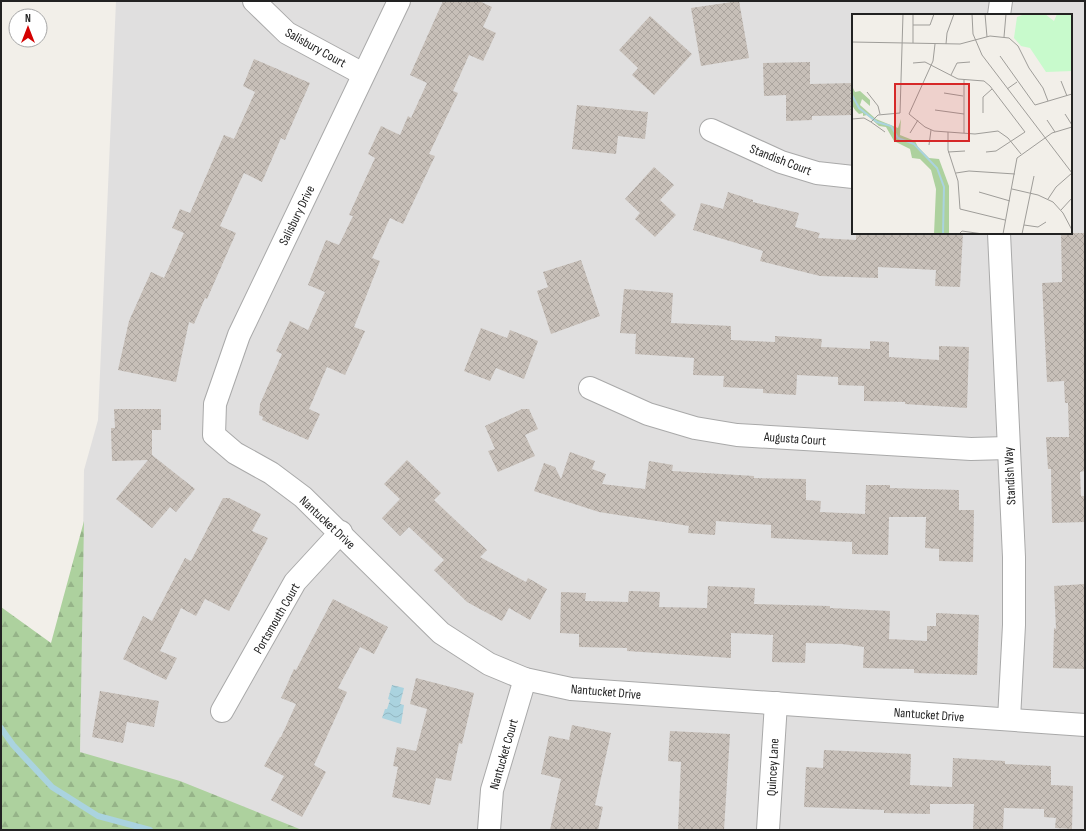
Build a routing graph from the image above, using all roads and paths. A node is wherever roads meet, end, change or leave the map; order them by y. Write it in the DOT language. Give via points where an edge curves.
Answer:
graph roads {
  1 [pos="254,1"];
  2 [pos="399,1"];
  3 [pos="1001,1"];
  4 [pos="999,14"];
  5 [pos="363,74"];
  6 [pos="711,130"];
  7 [pos="852,177"];
  8 [pos="999,234"];
  9 [pos="590,388"];
  10 [pos="214,435"];
  11 [pos="1008,448"];
  12 [pos="340,532"];
  13 [pos="525,679"];
  14 [pos="776,703"];
  15 [pos="222,712"];
  16 [pos="1009,719"];
  17 [pos="1085,724"];
  18 [pos="489,830"];
  19 [pos="768,830"];
  1 -- 5 [label="street, Salisbury Court" via="287,33"];
  2 -- 5 [label="street, Salisbury Drive"];
  3 -- 4 [label="street"];
  5 -- 10 [label="street, Salisbury Drive" via="239,335 215,404"];
  6 -- 7 [label="street, Standish Court" via="781,162 817,173"];
  8 -- 11 [label="street, Standish Way"];
  9 -- 11 [label="street, Augusta Court" via="648,414 695,428 737,435 971,449"];
  10 -- 12 [label="street, Nantucket Drive" via="235,453 271,473 304,497"];
  11 -- 16 [label="street, Standish Way" via="1014,557 1014,625"];
  12 -- 13 [label="street, Nantucket Drive" via="441,633 489,664"];
  12 -- 15 [label="street, Portsmouth Court" via="295,582"];
  13 -- 14 [label="street, Nantucket Drive" via="571,689"];
  13 -- 18 [label="street, Nantucket Court" via="492,790"];
  14 -- 16 [label="street, Nantucket Drive"];
  14 -- 19 [label="street, Quincey Lane"];
  16 -- 17 [label="street, Nantucket Drive"];
}
